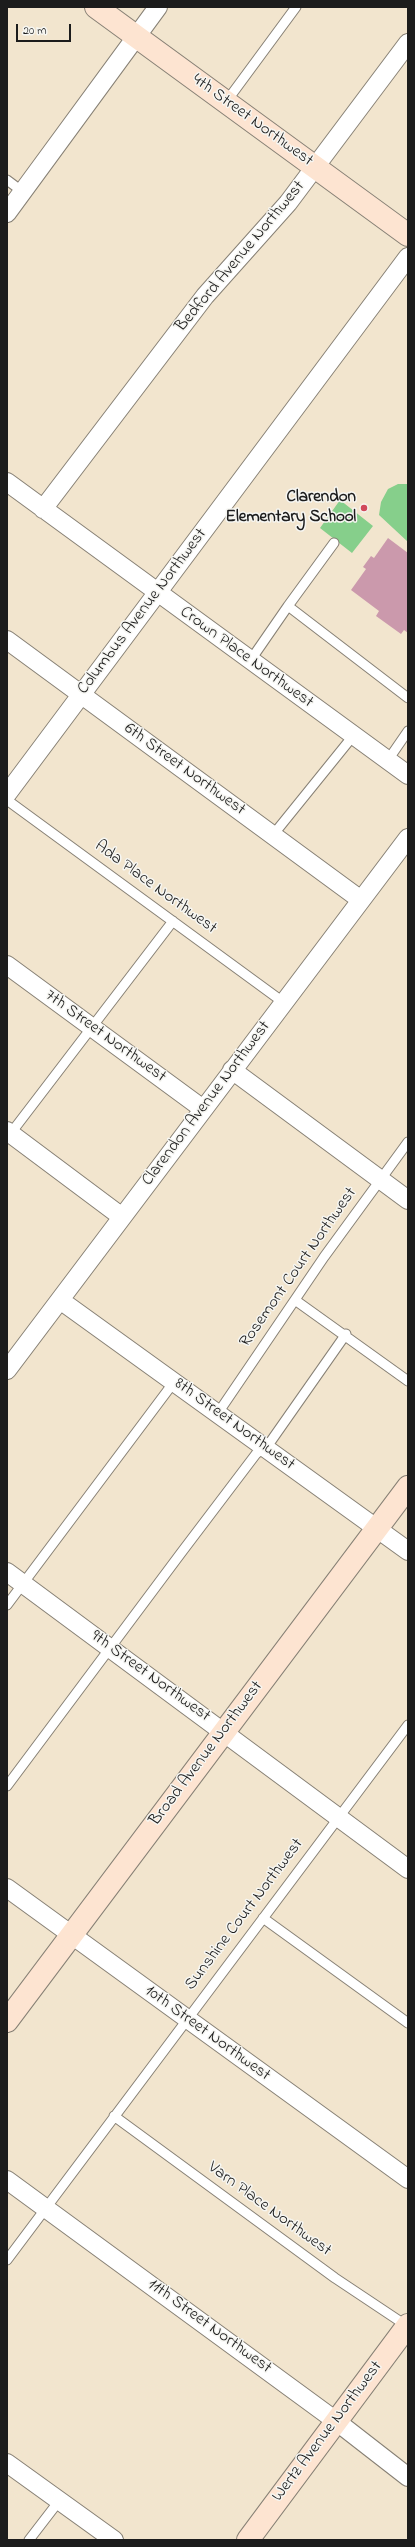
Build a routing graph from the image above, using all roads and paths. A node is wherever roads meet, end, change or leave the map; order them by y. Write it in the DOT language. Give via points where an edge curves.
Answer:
graph roads {
  1 [pos="96,7"];
  2 [pos="158,7"];
  3 [pos="296,7"];
  4 [pos="136,36"];
  5 [pos="408,43"];
  6 [pos="226,102"];
  7 [pos="315,167"];
  8 [pos="7,180"];
  9 [pos="23,192"];
  10 [pos="7,213"];
  11 [pos="407,232"];
  12 [pos="408,257"];
  13 [pos="7,482"];
  14 [pos="44,509"];
  15 [pos="334,543"];
  16 [pos="158,594"];
  17 [pos="288,606"];
  18 [pos="7,640"];
  19 [pos="250,661"];
  20 [pos="81,694"];
  21 [pos="408,698"];
  22 [pos="408,732"];
  23 [pos="353,736"];
  24 [pos="388,760"];
  25 [pos="408,775"];
  26 [pos="7,794"];
  27 [pos="7,800"];
  28 [pos="273,835"];
  29 [pos="408,838"];
  30 [pos="361,900"];
  31 [pos="173,921"];
  32 [pos="7,965"];
  33 [pos="284,1002"];
  34 [pos="90,1026"];
  35 [pos="232,1070"];
  36 [pos="203,1109"];
  37 [pos="9,1132"];
  38 [pos="408,1142"];
  39 [pos="380,1179"];
  40 [pos="408,1200"];
  41 [pos="122,1217"];
  42 [pos="60,1300"];
  43 [pos="295,1300"];
  44 [pos="346,1334"];
  45 [pos="7,1370"];
  46 [pos="408,1381"];
  47 [pos="174,1382"];
  48 [pos="218,1413"];
  49 [pos="265,1447"];
  50 [pos="408,1488"];
  51 [pos="377,1528"];
  52 [pos="408,1551"];
  53 [pos="7,1572"];
  54 [pos="23,1584"];
  55 [pos="7,1605"];
  56 [pos="109,1647"];
  57 [pos="408,1725"];
  58 [pos="224,1732"];
  59 [pos="7,1786"];
  60 [pos="338,1818"];
  61 [pos="408,1869"];
  62 [pos="7,1888"];
  63 [pos="263,1918"];
  64 [pos="72,1935"];
  65 [pos="187,2020"];
  66 [pos="7,2021"];
  67 [pos="408,2024"];
  68 [pos="114,2116"];
  69 [pos="408,2179"];
  70 [pos="7,2180"];
  71 [pos="45,2208"];
  72 [pos="7,2260"];
  73 [pos="407,2325"];
  74 [pos="336,2421"];
  75 [pos="7,2463"];
  76 [pos="408,2477"];
  77 [pos="59,2501"];
  78 [pos="29,2540"];
  79 [pos="114,2540"];
  80 [pos="248,2540"];
  1 -- 4 [label="street, 4th Street Northwest"];
  2 -- 4 [label="street"];
  3 -- 6 [label="lane"];
  4 -- 6 [label="street, 4th Street Northwest"];
  4 -- 9 [label="street"];
  5 -- 7 [label="street, Bedford Avenue Northwest"];
  6 -- 7 [label="street, 4th Street Northwest"];
  7 -- 11 [label="street, 4th Street Northwest"];
  7 -- 14 [label="street, Bedford Avenue Northwest" via="288,203 205,296"];
  8 -- 9 [label="lane"];
  9 -- 10 [label="street"];
  12 -- 16 [label="street, Columbus Avenue Northwest"];
  13 -- 14 [label="street, Crown Place Northwest"];
  14 -- 16 [label="street, Crown Place Northwest"];
  15 -- 17 [label="lane"];
  16 -- 19 [label="street, Crown Place Northwest"];
  16 -- 20 [label="street, Columbus Avenue Northwest"];
  17 -- 19 [label="lane"];
  17 -- 21 [label="lane"];
  18 -- 20 [label="street, 6th Street Northwest"];
  19 -- 23 [label="street, Crown Place Northwest"];
  20 -- 26 [label="street, Columbus Avenue Northwest"];
  20 -- 28 [label="street, 6th Street Northwest"];
  22 -- 24 [label="lane"];
  23 -- 24 [label="street, Crown Place Northwest"];
  23 -- 28 [label="lane"];
  24 -- 25 [label="street, Crown Place Northwest"];
  27 -- 31 [label="lane, Ada Place Northwest"];
  28 -- 30 [label="street, 6th Street Northwest"];
  29 -- 30 [label="street, Clarendon Avenue Northwest"];
  30 -- 33 [label="street, Clarendon Avenue Northwest"];
  31 -- 33 [label="lane, Ada Place Northwest"];
  31 -- 34 [label="lane"];
  32 -- 34 [label="street, 7th Street Northwest"];
  33 -- 35 [label="street, Clarendon Avenue Northwest"];
  34 -- 36 [label="street, 7th Street Northwest"];
  34 -- 37 [label="lane"];
  35 -- 36 [label="street, Clarendon Avenue Northwest"];
  35 -- 39 [label="street"];
  36 -- 41 [label="street, Clarendon Avenue Northwest"];
  37 -- 41 [label="street"];
  38 -- 39 [label="lane, Rosemont Court Northwest"];
  39 -- 40 [label="street"];
  39 -- 43 [label="lane, Rosemont Court Northwest"];
  41 -- 42 [label="street, Clarendon Avenue Northwest"];
  42 -- 45 [label="street, Clarendon Avenue Northwest"];
  42 -- 47 [label="street, 8th Street Northwest"];
  43 -- 44 [label="lane"];
  43 -- 48 [label="lane, Rosemont Court Northwest"];
  44 -- 46 [label="lane"];
  44 -- 49 [label="lane"];
  47 -- 48 [label="street, 8th Street Northwest"];
  47 -- 54 [label="lane"];
  48 -- 49 [label="street, 8th Street Northwest"];
  49 -- 51 [label="street, 8th Street Northwest"];
  49 -- 56 [label="lane" via="256,1454"];
  50 -- 51 [label="street, Broad Avenue Northwest"];
  51 -- 52 [label="street, 8th Street Northwest"];
  51 -- 58 [label="street, Broad Avenue Northwest"];
  53 -- 54 [label="street, 9th Street Northwest"];
  54 -- 55 [label="lane"];
  54 -- 56 [label="street, 9th Street Northwest"];
  56 -- 58 [label="street, 9th Street Northwest"];
  56 -- 59 [label="lane"];
  57 -- 60 [label="lane, Sunshine Court Northwest"];
  58 -- 60 [label="street, 9th Street Northwest"];
  58 -- 64 [label="street, Broad Avenue Northwest"];
  60 -- 61 [label="street, 9th Street Northwest"];
  60 -- 63 [label="lane, Sunshine Court Northwest"];
  62 -- 64 [label="street, 10th Street Northwest"];
  63 -- 65 [label="lane, Sunshine Court Northwest"];
  63 -- 67 [label="lane"];
  64 -- 65 [label="street, 10th Street Northwest"];
  64 -- 66 [label="street, Broad Avenue Northwest"];
  65 -- 68 [label="lane, Sunshine Court Northwest"];
  65 -- 69 [label="street, 10th Street Northwest"];
  68 -- 71 [label="lane, Sunshine Court Northwest"];
  68 -- 73 [label="lane, Varn Place Northwest" via="335,2278"];
  70 -- 71 [label="street, 11th Street Northwest"];
  71 -- 72 [label="lane, Sunshine Court Northwest"];
  71 -- 74 [label="street, 11th Street Northwest"];
  73 -- 74 [label="street, Wertz Avenue Northwest"];
  74 -- 76 [label="street, 11th Street Northwest"];
  74 -- 80 [label="street, Wertz Avenue Northwest"];
  75 -- 77 [label="street"];
  77 -- 78 [label="lane"];
  77 -- 79 [label="street"];
}
